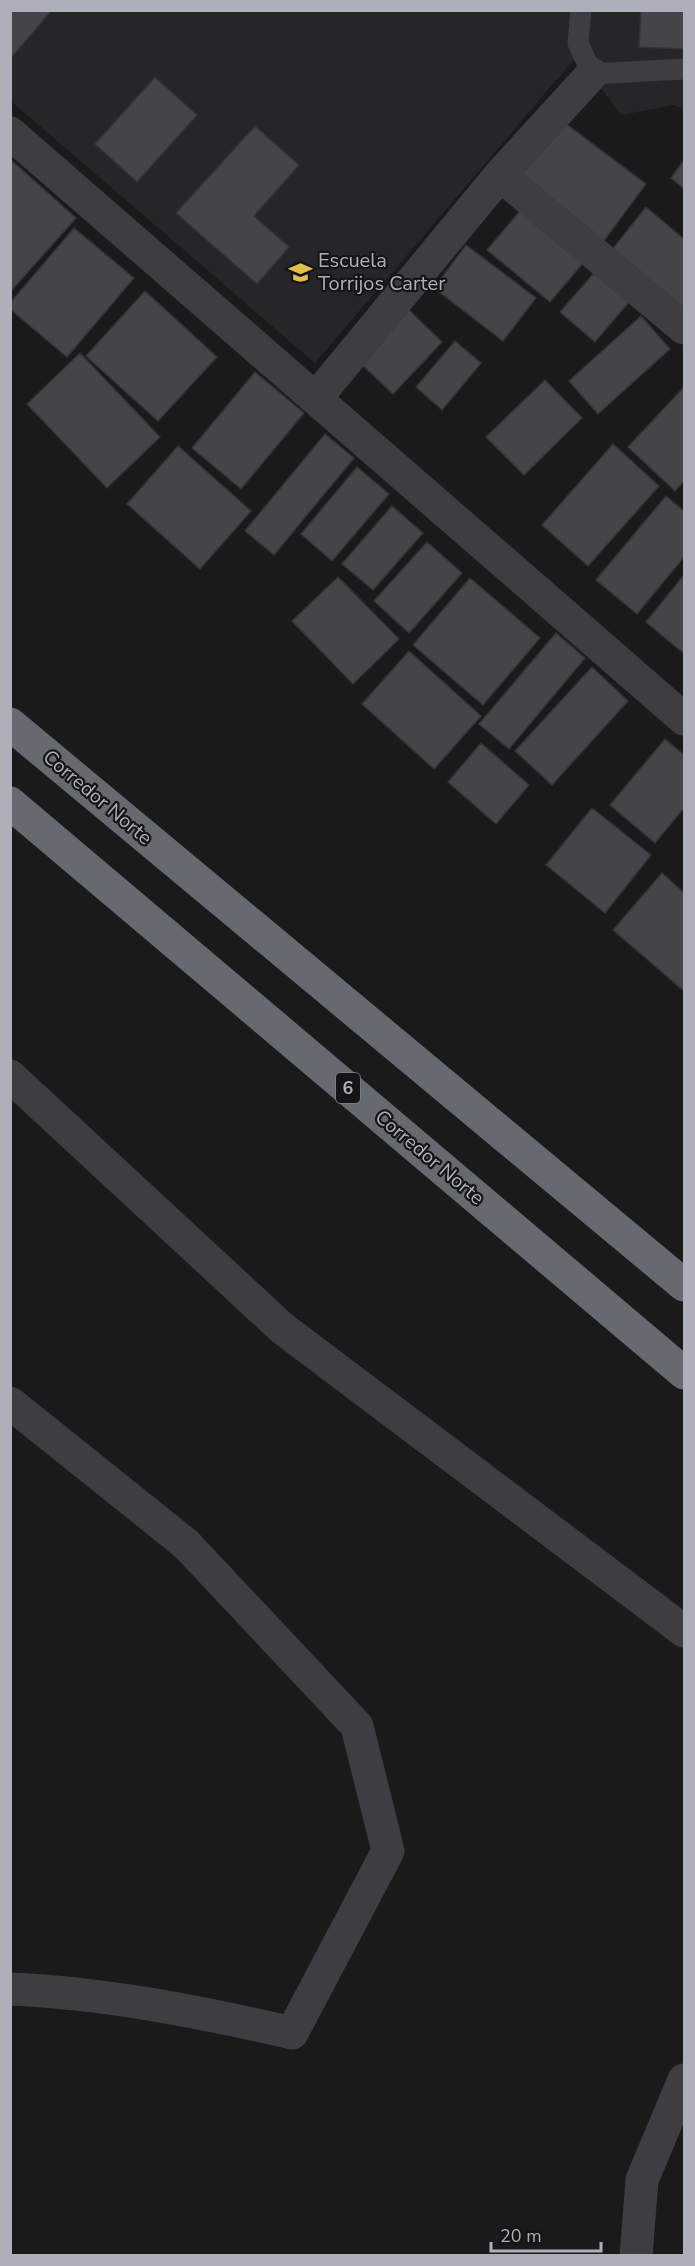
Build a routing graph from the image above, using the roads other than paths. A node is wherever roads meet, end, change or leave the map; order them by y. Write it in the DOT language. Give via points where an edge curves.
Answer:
graph roads {
  1 [pos="581,10"];
  2 [pos="684,69"];
  3 [pos="592,74"];
  4 [pos="10,133"];
  5 [pos="500,175"];
  6 [pos="684,328"];
  7 [pos="316,398"];
  8 [pos="684,719"];
  9 [pos="10,724"];
  10 [pos="10,803"];
  11 [pos="10,1076"];
  12 [pos="684,1284"];
  13 [pos="684,1373"];
  14 [pos="10,1403"];
  15 [pos="684,1631"];
  16 [pos="10,1989"];
  17 [pos="684,2080"];
  18 [pos="636,2256"];
  1 -- 3 [label="lane" via="578,43"];
  2 -- 3 [label="lane"];
  3 -- 5 [label="street"];
  4 -- 7 [label="street"];
  5 -- 6 [label="street"];
  5 -- 7 [label="street"];
  7 -- 8 [label="street"];
  9 -- 12 [label="highway, Corredor Norte"];
  10 -- 13 [label="highway, Corredor Norte / 6"];
  11 -- 15 [label="street" via="282,1328"];
  14 -- 16 [label="street" via="186,1544 357,1726 388,1851 292,2033 207,2013"];
  17 -- 18 [label="street" via="642,2180"];
}
